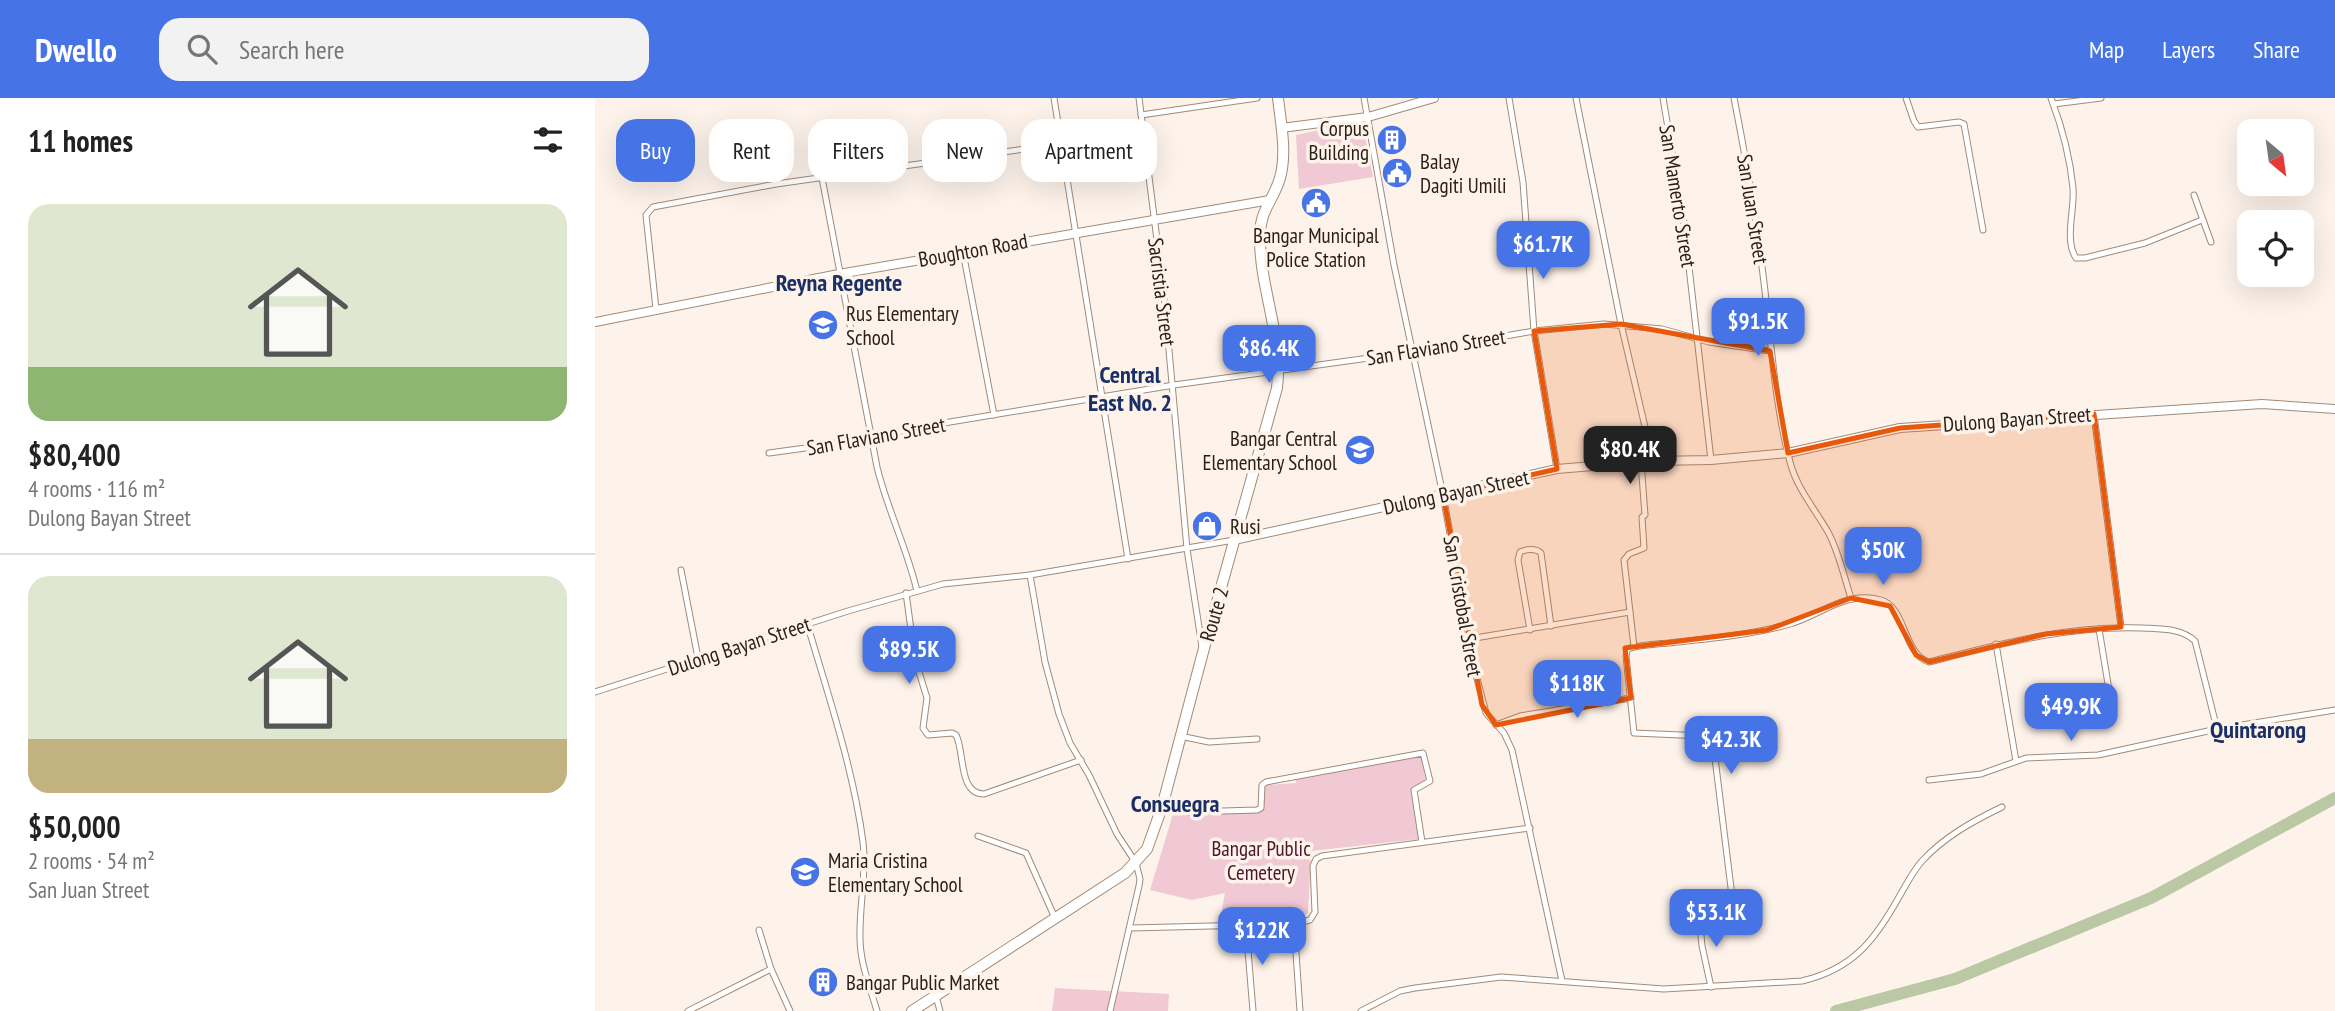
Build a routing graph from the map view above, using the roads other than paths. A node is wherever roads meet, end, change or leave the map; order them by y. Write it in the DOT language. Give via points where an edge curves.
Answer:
graph roads {
  1 [pos="1054,98"];
  2 [pos="1139,98"];
  3 [pos="1257,98"];
  4 [pos="1277,98"];
  5 [pos="1364,98"];
  6 [pos="1434,98"];
  7 [pos="1509,98"];
  8 [pos="1576,98"];
  9 [pos="1663,98"];
  10 [pos="1734,98"];
  11 [pos="1906,98"];
  12 [pos="2101,98"];
  13 [pos="1227,100"];
  14 [pos="2052,101"];
  15 [pos="1141,115"];
  16 [pos="1368,117"];
  17 [pos="1057,119"];
  18 [pos="1141,119"];
  19 [pos="1281,128"];
  20 [pos="1021,150"];
  21 [pos="908,166"];
  22 [pos="808,180"];
  23 [pos="823,182"];
  24 [pos="1068,182"];
  25 [pos="1149,182"];
  26 [pos="2194,195"];
  27 [pos="1270,200"];
  28 [pos="1153,219"];
  29 [pos="2202,220"];
  30 [pos="1983,230"];
  31 [pos="1077,232"];
  32 [pos="2211,242"];
  33 [pos="963,252"];
  34 [pos="839,274"];
  35 [pos="656,309"];
  36 [pos="595,322"];
  37 [pos="1622,324"];
  38 [pos="1534,331"];
  39 [pos="1698,340"];
  40 [pos="1770,351"];
  41 [pos="1412,352"];
  42 [pos="1279,371"];
  43 [pos="1174,385"];
  44 [pos="1100,398"];
  45 [pos="2335,409"];
  46 [pos="2094,414"];
  47 [pos="993,415"];
  48 [pos="872,436"];
  49 [pos="769,453"];
  50 [pos="1788,453"];
  51 [pos="1711,460"];
  52 [pos="1653,461"];
  53 [pos="1641,462"];
  54 [pos="1557,470"];
  55 [pos="1443,495"];
  56 [pos="1234,540"];
  57 [pos="1187,549"];
  58 [pos="1128,559"];
  59 [pos="681,570"];
  60 [pos="1030,575"];
  61 [pos="917,591"];
  62 [pos="906,593"];
  63 [pos="1850,598"];
  64 [pos="1630,612"];
  65 [pos="807,624"];
  66 [pos="1551,626"];
  67 [pos="2121,627"];
  68 [pos="2099,628"];
  69 [pos="1530,629"];
  70 [pos="1469,639"];
  71 [pos="1996,644"];
  72 [pos="1634,647"];
  73 [pos="1203,652"];
  74 [pos="698,657"];
  75 [pos="595,692"];
  76 [pos="2109,696"];
  77 [pos="1631,698"];
  78 [pos="2335,710"];
  79 [pos="1496,725"];
  80 [pos="2217,729"];
  81 [pos="1180,736"];
  82 [pos="1257,739"];
  83 [pos="1081,760"];
  84 [pos="2016,761"];
  85 [pos="1929,780"];
  86 [pos="1162,807"];
  87 [pos="2002,807"];
  88 [pos="1530,828"];
  89 [pos="978,836"];
  90 [pos="1422,842"];
  91 [pos="1136,863"];
  92 [pos="1733,904"];
  93 [pos="1699,915"];
  94 [pos="1055,918"];
  95 [pos="1293,924"];
  96 [pos="1246,926"];
  97 [pos="1130,928"];
  98 [pos="759,930"];
  99 [pos="771,969"];
  100 [pos="1562,981"];
  101 [pos="1711,987"];
  102 [pos="936,996"];
  103 [pos="688,1011"];
  104 [pos="790,1011"];
  105 [pos="877,1011"];
  106 [pos="912,1011"];
  107 [pos="940,1011"];
  108 [pos="1110,1011"];
  109 [pos="1253,1011"];
  110 [pos="1300,1011"];
  111 [pos="1361,1011"];
  1 -- 17 [label="street"];
  2 -- 15 [label="street, Sacristia Street"];
  3 -- 13 [label="street"];
  4 -- 19 [label="highway, Route 2"];
  5 -- 16 [label="street, San Cristobal Street"];
  6 -- 16 [label="street"];
  7 -- 38 [label="street" via="1523,182"];
  8 -- 37 [label="street"];
  9 -- 39 [label="street, San Mamerto Street"];
  10 -- 40 [label="street, San Juan Street" via="1757,228"];
  11 -- 30 [label="street" via="1918,127 1964,125"];
  12 -- 14 [label="street"];
  13 -- 15 [label="street"];
  14 -- 29 [label="street" via="2068,156 2073,191 2071,246 2076,258 2145,243"];
  15 -- 18 [label="street, Sacristia Street"];
  16 -- 19 [label="street"];
  16 -- 41 [label="street, San Cristobal Street"];
  19 -- 27 [label="highway, Route 2" via="1282,170"];
  20 -- 21 [label="street"];
  22 -- 35 [label="street" via="651,208 646,215"];
  23 -- 34 [label="street"];
  24 -- 31 [label="street"];
  25 -- 28 [label="street, Sacristia Street"];
  26 -- 29 [label="street"];
  27 -- 28 [label="street, Boughton Road"];
  27 -- 42 [label="highway, Route 2" via="1259,237"];
  28 -- 31 [label="street, Boughton Road"];
  28 -- 43 [label="street, Sacristia Street"];
  29 -- 32 [label="street"];
  31 -- 33 [label="street, Boughton Road"];
  31 -- 44 [label="street"];
  33 -- 34 [label="street, Boughton Road"];
  33 -- 47 [label="street"];
  34 -- 35 [label="street, Boughton Road"];
  34 -- 48 [label="street"];
  35 -- 36 [label="street, Boughton Road"];
  37 -- 38 [label="street, San Flaviano Street"];
  37 -- 39 [label="street, San Flaviano Street"];
  37 -- 52 [label="street"];
  38 -- 41 [label="street, San Flaviano Street"];
  38 -- 54 [label="street"];
  39 -- 40 [label="street, San Flaviano Street"];
  39 -- 51 [label="street, San Mamerto Street"];
  40 -- 50 [label="street, San Juan Street"];
  41 -- 42 [label="street, San Flaviano Street"];
  41 -- 55 [label="street, San Cristobal Street"];
  42 -- 43 [label="street, San Flaviano Street"];
  42 -- 56 [label="highway, Route 2"];
  43 -- 44 [label="street, San Flaviano Street"];
  43 -- 57 [label="street, Sacristia Street"];
  44 -- 47 [label="street, San Flaviano Street"];
  44 -- 58 [label="street"];
  45 -- 46 [label="street, Dulong Bayan Street" via="2262,404"];
  46 -- 50 [label="street, Dulong Bayan Street" via="1900,428"];
  46 -- 67 [label="street"];
  47 -- 48 [label="street, San Flaviano Street"];
  48 -- 49 [label="street, San Flaviano Street"];
  48 -- 61 [label="street" via="881,484"];
  50 -- 51 [label="street, Dulong Bayan Street"];
  50 -- 63 [label="street, San Juan Street" via="1801,490 1830,535"];
  51 -- 52 [label="street, Dulong Bayan Street"];
  52 -- 53 [label="street, Dulong Bayan Street"];
  53 -- 54 [label="street, Dulong Bayan Street"];
  53 -- 64 [label="street" via="1644,548 1624,560"];
  54 -- 55 [label="street, Dulong Bayan Street"];
  55 -- 56 [label="street, Dulong Bayan Street"];
  55 -- 70 [label="street, San Cristobal Street"];
  56 -- 57 [label="street, Dulong Bayan Street"];
  56 -- 73 [label="highway, Route 2"];
  57 -- 58 [label="street, Dulong Bayan Street"];
  57 -- 73 [label="street, Sacristia Street"];
  58 -- 60 [label="street, Dulong Bayan Street"];
  59 -- 74 [label="street"];
  60 -- 61 [label="street, Dulong Bayan Street"];
  60 -- 83 [label="street" via="1057,708"];
  61 -- 62 [label="street, Dulong Bayan Street"];
  62 -- 65 [label="street, Dulong Bayan Street"];
  62 -- 83 [label="street" via="915,659 927,698 923,728 928,735 956,735 971,789 984,794"];
  63 -- 71 [label="street" via="1881,600 1890,606 1916,655 1929,662"];
  63 -- 72 [label="street" via="1812,617 1767,630"];
  64 -- 66 [label="street"];
  64 -- 72 [label="street"];
  65 -- 74 [label="street, Dulong Bayan Street"];
  65 -- 105 [label="street" via="835,714 861,828 861,953"];
  66 -- 69 [label="street"];
  66 -- 69 [label="street" via="1541,553 1525,550 1518,560"];
  67 -- 68 [label="street"];
  67 -- 80 [label="street" via="2166,629 2195,641"];
  68 -- 71 [label="street"];
  68 -- 76 [label="street"];
  69 -- 70 [label="street"];
  70 -- 79 [label="street, San Cristobal Street" via="1482,705"];
  71 -- 84 [label="street"];
  72 -- 77 [label="street" via="1626,652"];
  73 -- 81 [label="highway, Route 2"];
  74 -- 75 [label="street, Dulong Bayan Street"];
  77 -- 79 [label="street" via="1520,716"];
  77 -- 92 [label="street" via="1635,734 1704,736 1713,742"];
  78 -- 80 [label="street"];
  79 -- 88 [label="street, San Cristobal Street" via="1512,750"];
  80 -- 84 [label="street" via="2098,755"];
  81 -- 82 [label="street" via="1209,742"];
  81 -- 86 [label="highway, Route 2"];
  83 -- 91 [label="street"];
  84 -- 85 [label="street" via="1981,774"];
  86 -- 90 [label="street" via="1189,812 1257,810 1266,782 1423,752 1430,781 1414,790"];
  86 -- 91 [label="highway, Route 2" via="1147,849"];
  87 -- 101 [label="street" via="1961,830 1920,862 1880,931 1854,958 1802,981"];
  88 -- 90 [label="street"];
  88 -- 100 [label="street, San Cristobal Street"];
  89 -- 94 [label="street" via="1026,853"];
  90 -- 95 [label="street" via="1319,858 1313,866 1314,915"];
  91 -- 94 [label="highway, Route 2"];
  91 -- 97 [label="street" via="1140,879"];
  93 -- 101 [label="street"];
  94 -- 102 [label="highway, Route 2"];
  95 -- 96 [label="street"];
  95 -- 110 [label="street"];
  96 -- 97 [label="street"];
  96 -- 109 [label="street"];
  97 -- 108 [label="street"];
  98 -- 99 [label="street"];
  99 -- 103 [label="street"];
  99 -- 104 [label="street"];
  100 -- 101 [label="street" via="1664,989"];
  100 -- 111 [label="street" via="1501,977 1434,984 1400,991"];
  102 -- 106 [label="highway, Route 2"];
  102 -- 107 [label="street"];
}
